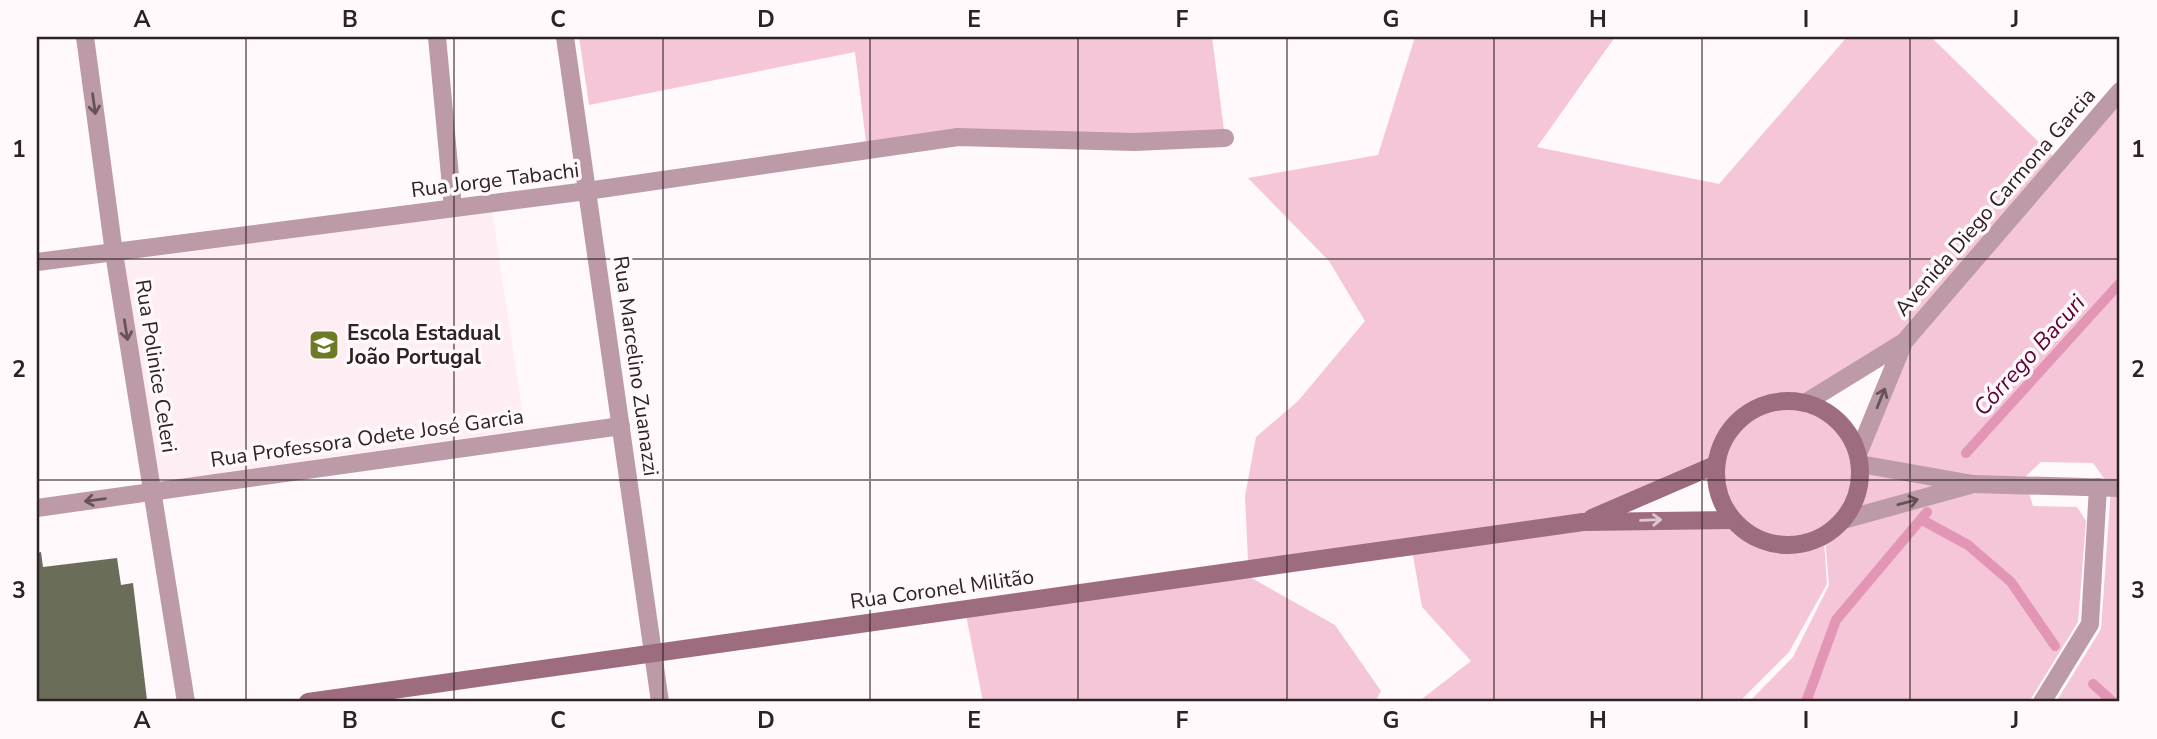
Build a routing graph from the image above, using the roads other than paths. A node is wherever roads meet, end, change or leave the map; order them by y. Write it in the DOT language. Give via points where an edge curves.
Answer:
graph roads {
  1 [pos="85,37"];
  2 [pos="437,37"];
  3 [pos="565,37"];
  4 [pos="2120,90"];
  5 [pos="1225,138"];
  6 [pos="587,191"];
  7 [pos="453,208"];
  8 [pos="114,253"];
  9 [pos="37,262"];
  10 [pos="1904,342"];
  11 [pos="1805,403"];
  12 [pos="621,426"];
  13 [pos="1859,459"];
  14 [pos="1716,466"];
  15 [pos="1973,484"];
  16 [pos="2098,486"];
  17 [pos="2120,488"];
  18 [pos="153,491"];
  19 [pos="37,508"];
  20 [pos="1732,520"];
  21 [pos="1843,520"];
  22 [pos="1583,522"];
  23 [pos="653,652"];
  24 [pos="186,702"];
  25 [pos="308,702"];
  26 [pos="660,702"];
  27 [pos="2042,702"];
  1 -- 8 [label="street, Rua Polinice Celeri, one-way"];
  2 -- 7 [label="street"];
  3 -- 6 [label="street, Rua Marcelino Zuanazzi"];
  4 -- 10 [label="street, Avenida Diego Carmona Garcia"];
  5 -- 6 [label="street, Rua Jorge Tabachi" via="1134,142 958,137"];
  6 -- 7 [label="street, Rua Jorge Tabachi"];
  6 -- 12 [label="street, Rua Marcelino Zuanazzi"];
  7 -- 8 [label="street, Rua Jorge Tabachi"];
  8 -- 9 [label="street, Rua Jorge Tabachi"];
  8 -- 18 [label="street, Rua Polinice Celeri, one-way"];
  10 -- 11 [label="street, Avenida Diego Carmona Garcia"];
  13 -- 10 [label="street, Avenida Diego Carmona Garcia, one-way"];
  11 -- 13 [label="main road" via="1838,421"];
  11 -- 14 [label="main road" via="1784,401 1745,414 1720,446"];
  12 -- 18 [label="street, Rua Professora Odete José Garcia"];
  12 -- 23 [label="street, Rua Marcelino Zuanazzi"];
  13 -- 15 [label="street"];
  13 -- 21 [label="main road" via="1860,484"];
  14 -- 20 [label="main road" via="1716,485"];
  14 -- 22 [label="main road, Rua Coronel Militão"];
  15 -- 16 [label="street"];
  21 -- 15 [label="street, one-way"];
  16 -- 17 [label="street"];
  16 -- 27 [label="street" via="2090,624"];
  18 -- 19 [label="street, Rua Professora Odete José Garcia, one-way"];
  18 -- 24 [label="street, Rua Polinice Celeri"];
  20 -- 21 [label="main road" via="1751,536 1775,544 1800,544 1824,536"];
  22 -- 20 [label="main road, Rua Coronel Militão, one-way"];
  22 -- 23 [label="main road, Rua Coronel Militão"];
  23 -- 25 [label="main road, Rua Coronel Militão"];
  23 -- 26 [label="street, Rua Marcelino Zuanazzi"];
}
